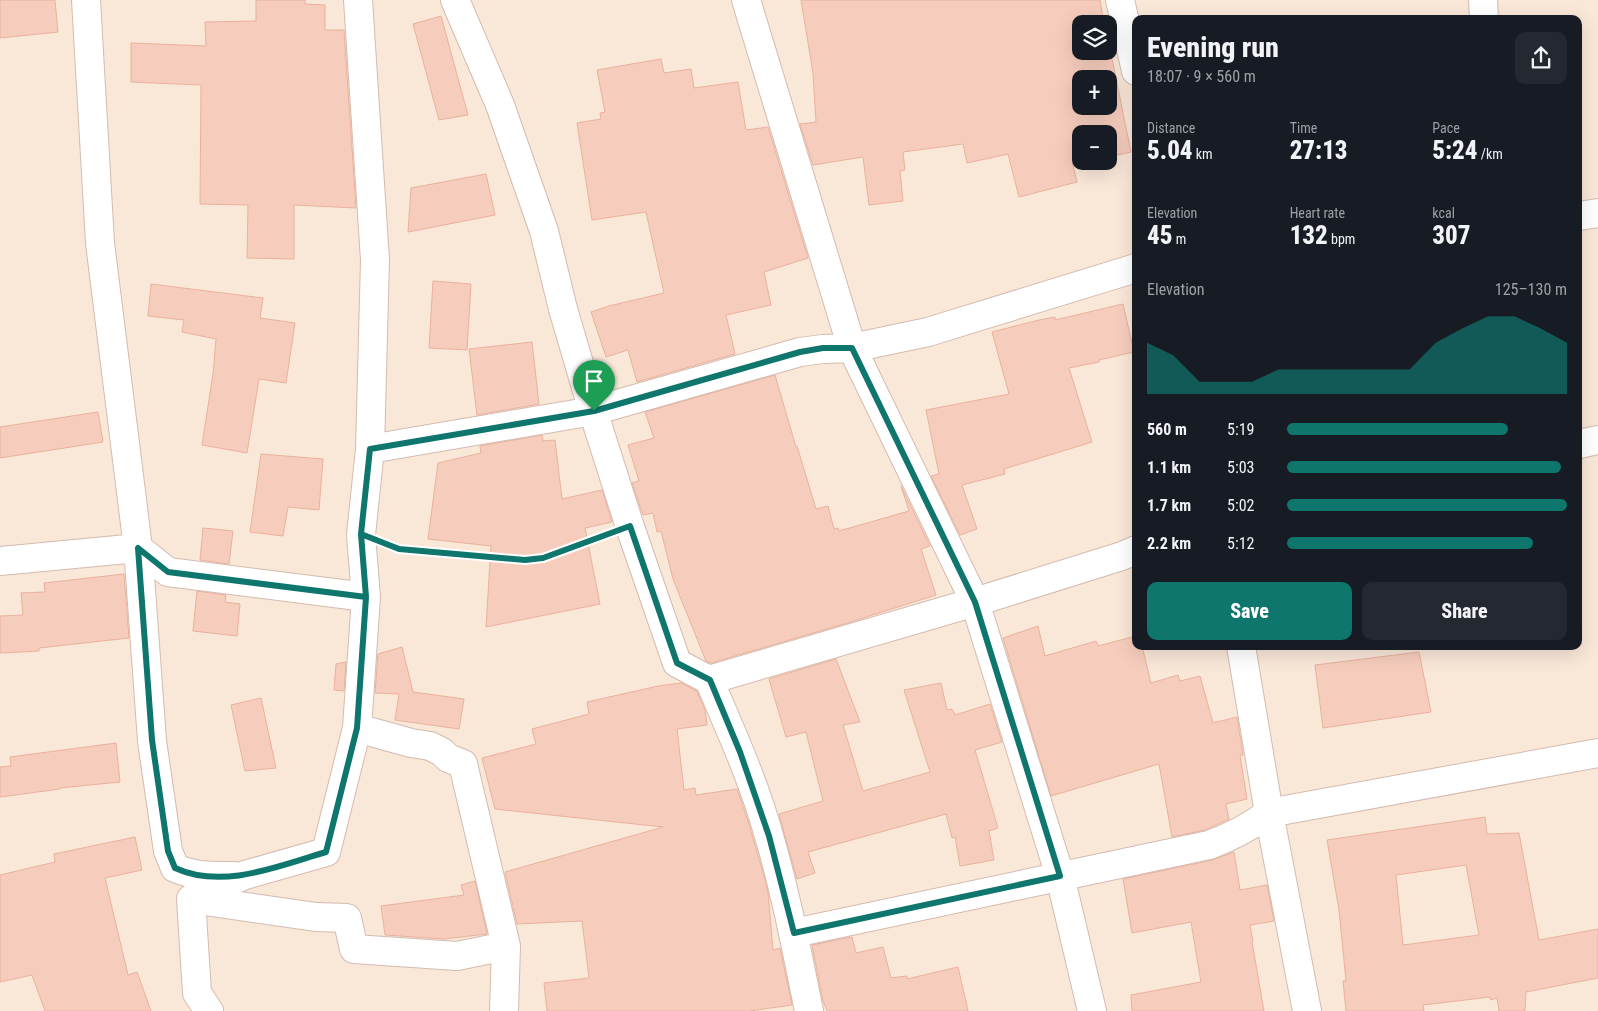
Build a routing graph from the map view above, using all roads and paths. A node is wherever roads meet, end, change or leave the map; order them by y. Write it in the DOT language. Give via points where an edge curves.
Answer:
graph roads {
  1 [pos="86,0"];
  2 [pos="358,0"];
  3 [pos="456,0"];
  4 [pos="746,0"];
  5 [pos="1120,0"];
  6 [pos="1483,0"];
  7 [pos="1484,15"];
  8 [pos="1132,53"];
  9 [pos="1598,213"];
  10 [pos="1582,216"];
  11 [pos="1132,269"];
  12 [pos="852,348"];
  13 [pos="594,411"];
  14 [pos="1598,440"];
  15 [pos="1582,443"];
  16 [pos="370,449"];
  17 [pos="630,526"];
  18 [pos="361,534"];
  19 [pos="138,548"];
  20 [pos="1132,552"];
  21 [pos="0,561"];
  22 [pos="366,597"];
  23 [pos="975,602"];
  24 [pos="1242,650"];
  25 [pos="710,680"];
  26 [pos="357,728"];
  27 [pos="1598,753"];
  28 [pos="1268,813"];
  29 [pos="245,876"];
  30 [pos="1060,876"];
  31 [pos="191,899"];
  32 [pos="794,933"];
  33 [pos="506,946"];
  34 [pos="209,1011"];
  35 [pos="504,1011"];
  36 [pos="808,1011"];
  37 [pos="1092,1011"];
  38 [pos="1307,1011"];
  1 -- 19 [label="street" via="100,243"];
  2 -- 16 [label="street" via="374,260"];
  3 -- 13 [label="street" via="500,105 544,231 563,310"];
  4 -- 12 [label="street"];
  5 -- 8 [label="street"];
  6 -- 7 [label="street"];
  9 -- 10 [label="street"];
  11 -- 12 [label="street" via="928,332"];
  12 -- 13 [label="street" via="800,352"];
  12 -- 23 [label="street"];
  13 -- 16 [label="street"];
  13 -- 17 [label="street"];
  14 -- 15 [label="street"];
  16 -- 18 [label="street"];
  17 -- 18 [label="path" via="543,558 525,560 399,549"];
  17 -- 25 [label="street" via="677,663"];
  18 -- 22 [label="street"];
  19 -- 21 [label="street"];
  19 -- 22 [label="street" via="168,572"];
  19 -- 29 [label="street" via="152,740 168,851 175,868 187,873"];
  20 -- 23 [label="street"];
  22 -- 26 [label="street"];
  23 -- 25 [label="street"];
  23 -- 30 [label="street"];
  24 -- 28 [label="street"];
  25 -- 32 [label="street" via="740,752 769,836"];
  26 -- 29 [label="street" via="326,852"];
  26 -- 33 [label="street" via="430,746 463,764"];
  27 -- 28 [label="street"];
  28 -- 30 [label="street" via="1252,826 1209,845"];
  28 -- 38 [label="street"];
  29 -- 31 [label="street"];
  30 -- 32 [label="street"];
  30 -- 37 [label="street"];
  31 -- 33 [label="street" via="316,917 347,918 354,949 457,956"];
  31 -- 34 [label="street" via="197,993"];
  32 -- 36 [label="street"];
  33 -- 35 [label="street"];
}
